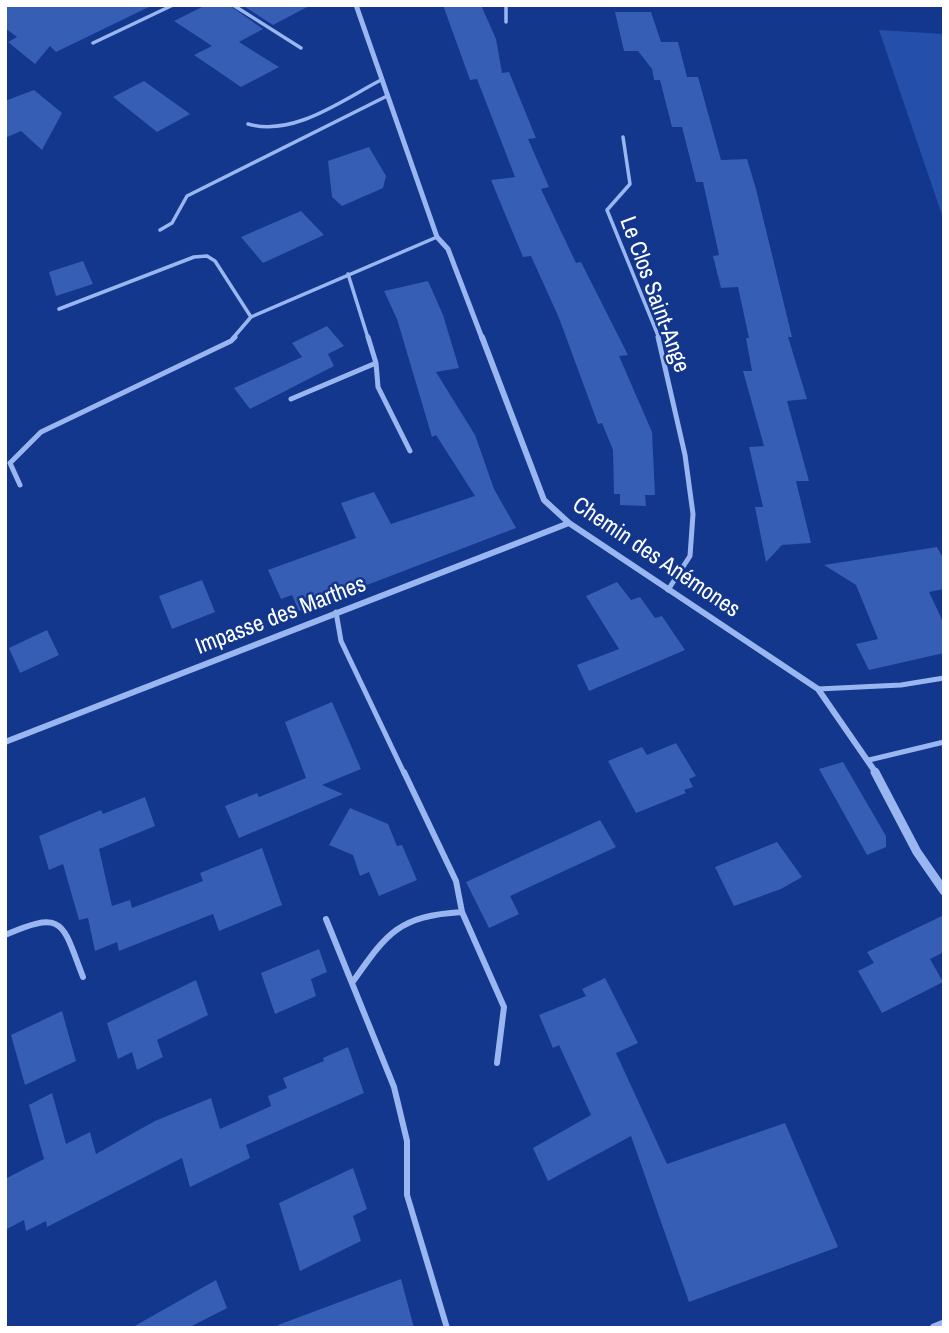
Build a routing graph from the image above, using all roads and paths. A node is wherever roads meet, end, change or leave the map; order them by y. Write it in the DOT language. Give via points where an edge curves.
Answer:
graph roads {
  1 [pos="173,5"];
  2 [pos="233,5"];
  3 [pos="356,5"];
  4 [pos="506,5"];
  5 [pos="506,22"];
  6 [pos="93,43"];
  7 [pos="301,48"];
  8 [pos="380,80"];
  9 [pos="387,96"];
  10 [pos="248,124"];
  11 [pos="623,137"];
  12 [pos="160,230"];
  13 [pos="437,237"];
  14 [pos="348,274"];
  15 [pos="59,309"];
  16 [pos="251,317"];
  17 [pos="376,363"];
  18 [pos="290,399"];
  19 [pos="410,451"];
  20 [pos="20,485"];
  21 [pos="569,523"];
  22 [pos="668,590"];
  23 [pos="335,612"];
  24 [pos="944,678"];
  25 [pos="818,689"];
  26 [pos="5,742"];
  27 [pos="944,742"];
  28 [pos="869,760"];
  29 [pos="944,891"];
  30 [pos="463,912"];
  31 [pos="326,919"];
  32 [pos="5,935"];
  33 [pos="83,978"];
  34 [pos="352,983"];
  35 [pos="497,1063"];
  36 [pos="944,1324"];
  37 [pos="447,1328"];
  38 [pos="934,1328"];
  1 -- 6 [label="lane"];
  2 -- 7 [label="lane"];
  3 -- 8 [label="street, Chemin des Anémones"];
  4 -- 5 [label="lane"];
  8 -- 9 [label="street, Chemin des Anémones"];
  8 -- 10 [label="lane" via="282,128"];
  9 -- 12 [label="lane" via="187,195 172,223"];
  9 -- 13 [label="street, Chemin des Anémones"];
  11 -- 22 [label="lane, Le Clos Saint-Ange" via="630,184 607,210 662,347 693,514 690,556"];
  13 -- 14 [label="lane"];
  13 -- 21 [label="street, Chemin des Anémones" via="448,249 544,500"];
  14 -- 16 [label="lane"];
  14 -- 17 [label="lane"];
  15 -- 16 [label="lane" via="207,256 215,261"];
  16 -- 20 [label="lane" via="231,341 41,432 10,463"];
  17 -- 18 [label="lane"];
  17 -- 19 [label="lane" via="378,387"];
  21 -- 22 [label="street, Chemin des Anémones"];
  21 -- 23 [label="street, Impasse des Marthes"];
  22 -- 25 [label="street, Chemin des Anémones"];
  23 -- 26 [label="street, Impasse des Marthes"];
  23 -- 30 [label="lane" via="341,641 456,881"];
  24 -- 25 [label="lane"];
  25 -- 28 [label="street, Chemin des Anémones"];
  27 -- 28 [label="lane"];
  28 -- 29 [label="street, Chemin des Anémones" via="917,852"];
  30 -- 34 [label="lane" via="431,912 398,924"];
  30 -- 35 [label="lane" via="505,1007"];
  31 -- 34 [label="lane"];
  32 -- 33 [label="lane" via="35,922 53,921 64,929"];
  34 -- 37 [label="lane" via="394,1087 407,1141 407,1195"];
  36 -- 38 [label="street"];
}
